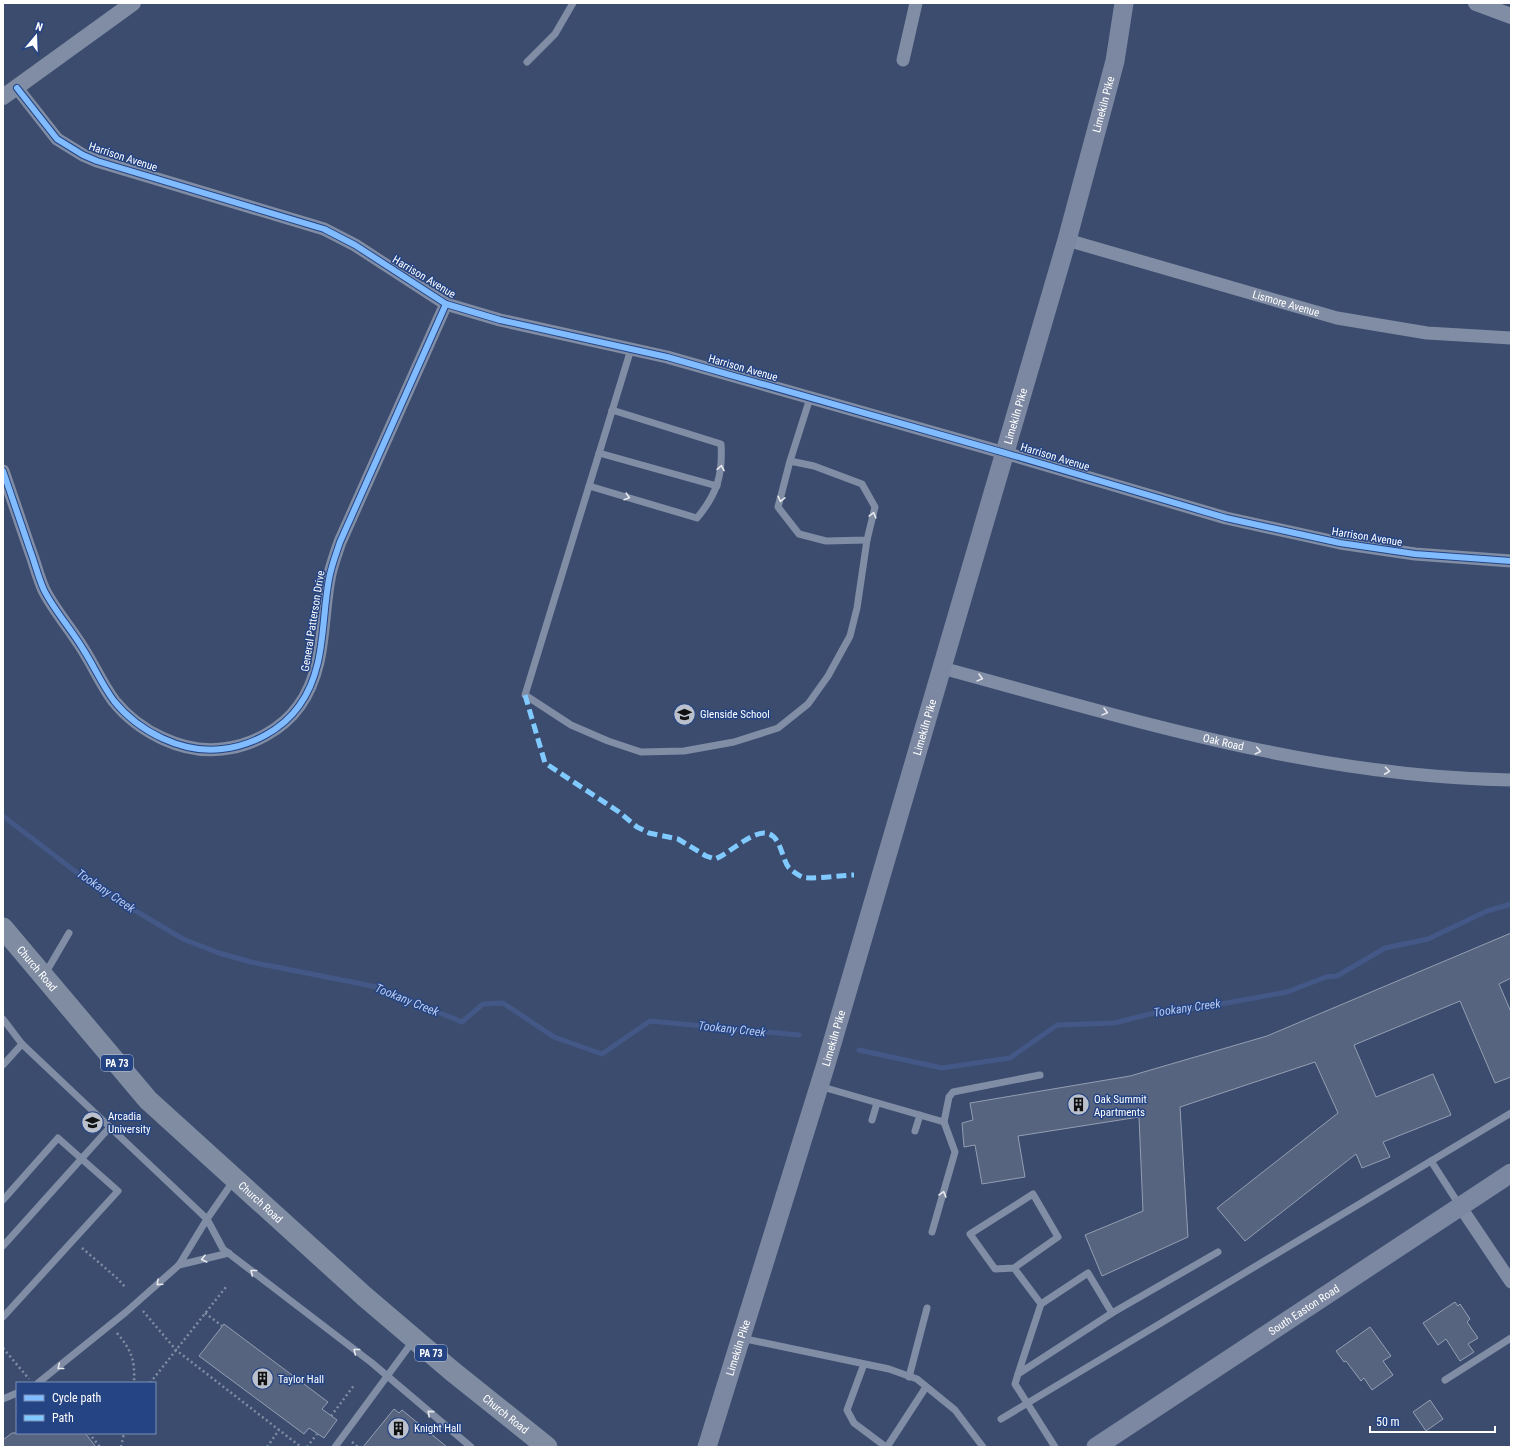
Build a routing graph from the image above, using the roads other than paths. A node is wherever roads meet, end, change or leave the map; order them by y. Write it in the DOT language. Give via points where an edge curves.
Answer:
graph roads {
  1 [pos="133,3"];
  2 [pos="573,3"];
  3 [pos="916,3"];
  4 [pos="1124,3"];
  5 [pos="1476,3"];
  6 [pos="1511,16"];
  7 [pos="903,60"];
  8 [pos="527,62"];
  9 [pos="17,88"];
  10 [pos="3,97"];
  11 [pos="1067,240"];
  12 [pos="446,304"];
  13 [pos="1511,338"];
  14 [pos="631,349"];
  15 [pos="810,398"];
  16 [pos="612,410"];
  17 [pos="1005,452"];
  18 [pos="599,453"];
  19 [pos="790,461"];
  20 [pos="3,470"];
  21 [pos="589,486"];
  22 [pos="717,486"];
  23 [pos="867,540"];
  24 [pos="1511,561"];
  25 [pos="942,668"];
  26 [pos="1511,780"];
  27 [pos="3,928"];
  28 [pos="69,933"];
  29 [pos="44,976"];
  30 [pos="3,1019"];
  31 [pos="22,1044"];
  32 [pos="3,1065"];
  33 [pos="1040,1075"];
  34 [pos="819,1086"];
  35 [pos="876,1103"];
  36 [pos="1511,1113"];
  37 [pos="920,1115"];
  38 [pos="872,1120"];
  39 [pos="944,1122"];
  40 [pos="110,1127"];
  41 [pos="915,1131"];
  42 [pos="82,1158"];
  43 [pos="1431,1161"];
  44 [pos="1511,1173"];
  45 [pos="235,1179"];
  46 [pos="3,1200"];
  47 [pos="1460,1206"];
  48 [pos="207,1219"];
  49 [pos="932,1232"];
  50 [pos="3,1246"];
  51 [pos="1218,1252"];
  52 [pos="229,1253"];
  53 [pos="179,1265"];
  54 [pos="1014,1268"];
  55 [pos="1511,1282"];
  56 [pos="1041,1304"];
  57 [pos="927,1308"];
  58 [pos="1112,1313"];
  59 [pos="3,1317"];
  60 [pos="741,1338"];
  61 [pos="1511,1338"];
  62 [pos="415,1339"];
  63 [pos="864,1364"];
  64 [pos="1018,1374"];
  65 [pos="386,1376"];
  66 [pos="909,1376"];
  67 [pos="1445,1380"];
  68 [pos="39,1382"];
  69 [pos="926,1387"];
  70 [pos="16,1393"];
  71 [pos="3,1399"];
  72 [pos="1027,1403"];
  73 [pos="1001,1419"];
  74 [pos="335,1447"];
  75 [pos="471,1447"];
  76 [pos="547,1447"];
  77 [pos="707,1447"];
  78 [pos="886,1447"];
  79 [pos="983,1447"];
  80 [pos="1055,1447"];
  81 [pos="1096,1447"];
  1 -- 9 [label="street"];
  2 -- 8 [label="lane" via="556,34"];
  3 -- 7 [label="street"];
  4 -- 11 [label="main road, Limekiln Pike" via="1115,61"];
  5 -- 6 [label="street"];
  9 -- 10 [label="street"];
  9 -- 12 [label="street, Harrison Avenue" via="57,139 83,155 324,229 355,245"];
  11 -- 13 [label="street, Lismore Avenue" via="1337,318 1427,333"];
  11 -- 17 [label="main road, Limekiln Pike"];
  12 -- 14 [label="street, Harrison Avenue" via="500,320"];
  12 -- 20 [label="street, General Patterson Drive" via="340,542 329,578 316,676 299,707 286,720 274,731 246,744 213,750 179,745 137,723 115,702 84,649 44,590"];
  14 -- 15 [label="street, Harrison Avenue"];
  14 -- 16 [label="lane"];
  15 -- 17 [label="street, Harrison Avenue"];
  15 -- 19 [label="lane"];
  16 -- 18 [label="lane"];
  22 -- 16 [label="lane, one-way" via="722,465 721,444"];
  17 -- 24 [label="street, Harrison Avenue" via="1226,518 1275,530 1415,554"];
  17 -- 25 [label="main road, Limekiln Pike"];
  18 -- 21 [label="lane"];
  18 -- 22 [label="lane"];
  23 -- 19 [label="lane, one-way" via="875,508 862,484 814,466"];
  19 -- 23 [label="lane, one-way" via="778,507 799,534 826,541"];
  21 -- 22 [label="lane, one-way" via="697,518 709,503"];
  21 -- 23 [label="lane" via="525,695 571,725 641,752 684,751 734,742 778,728 808,704 828,676 850,636 857,608"];
  25 -- 26 [label="street, Oak Road, one-way" via="1262,752 1393,772"];
  25 -- 34 [label="main road, Limekiln Pike"];
  27 -- 29 [label="main road, Church Road / PA 73"];
  28 -- 29 [label="lane"];
  29 -- 45 [label="main road, Church Road / PA 73" via="148,1100"];
  30 -- 31 [label="lane"];
  31 -- 32 [label="lane"];
  31 -- 40 [label="lane"];
  33 -- 39 [label="lane" via="953,1092 949,1097"];
  34 -- 35 [label="lane"];
  34 -- 60 [label="main road, Limekiln Pike"];
  35 -- 37 [label="lane"];
  35 -- 38 [label="lane"];
  36 -- 43 [label="lane"];
  37 -- 39 [label="lane"];
  37 -- 41 [label="lane"];
  49 -- 39 [label="lane, one-way" via="955,1152"];
  40 -- 42 [label="lane"];
  40 -- 48 [label="lane"];
  42 -- 46 [label="lane" via="58,1138"];
  42 -- 50 [label="lane"];
  42 -- 59 [label="lane" via="118,1191"];
  43 -- 47 [label="lane"];
  43 -- 72 [label="lane"];
  44 -- 47 [label="main road, South Easton Road"];
  45 -- 48 [label="lane"];
  45 -- 62 [label="main road, Church Road / PA 73"];
  47 -- 55 [label="street"];
  47 -- 81 [label="main road, South Easton Road"];
  48 -- 52 [label="lane" via="223,1249"];
  48 -- 53 [label="lane"];
  51 -- 58 [label="lane"];
  52 -- 53 [label="lane, one-way"];
  65 -- 52 [label="lane, one-way"];
  53 -- 68 [label="lane, one-way" via="126,1312"];
  54 -- 54 [label="lane" via="1058,1237 1033,1194 970,1234 995,1269"];
  54 -- 56 [label="lane"];
  56 -- 58 [label="lane" via="1088,1273"];
  56 -- 64 [label="lane"];
  57 -- 66 [label="lane"];
  58 -- 64 [label="lane"];
  60 -- 63 [label="lane"];
  60 -- 77 [label="main road, Limekiln Pike"];
  61 -- 67 [label="lane"];
  62 -- 65 [label="lane"];
  62 -- 76 [label="main road, Church Road / PA 73"];
  63 -- 66 [label="lane"];
  63 -- 78 [label="lane" via="847,1410 854,1423"];
  64 -- 72 [label="lane" via="1015,1384"];
  65 -- 74 [label="lane"];
  75 -- 65 [label="lane, one-way"];
  66 -- 69 [label="lane"];
  69 -- 78 [label="lane"];
  69 -- 79 [label="lane" via="955,1410"];
  70 -- 71 [label="lane"];
  72 -- 73 [label="lane"];
  72 -- 80 [label="lane"];
}
